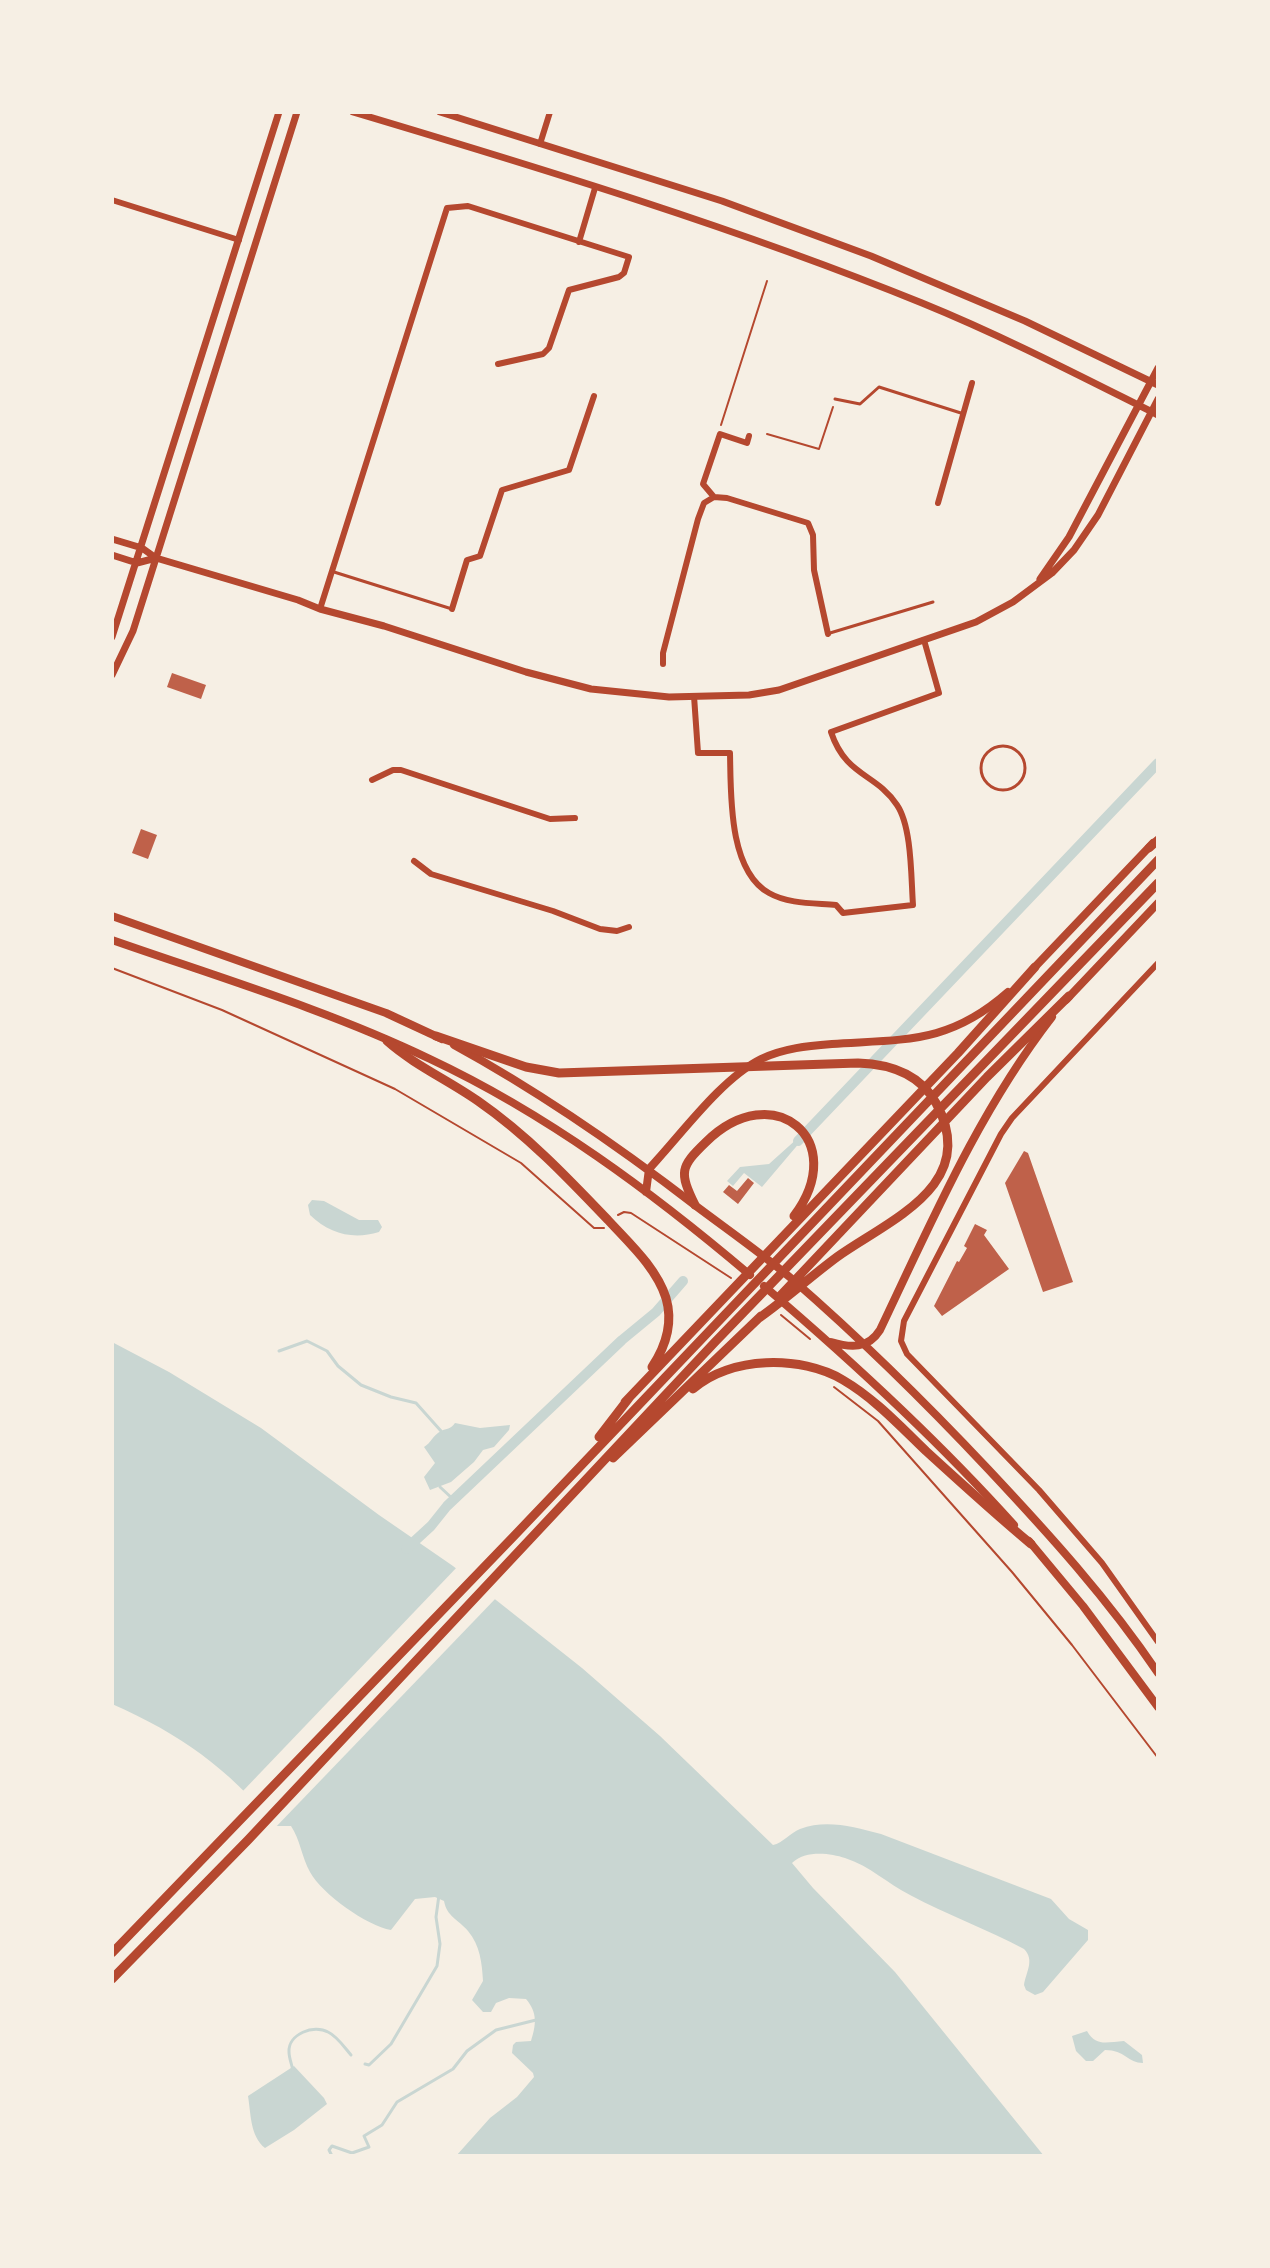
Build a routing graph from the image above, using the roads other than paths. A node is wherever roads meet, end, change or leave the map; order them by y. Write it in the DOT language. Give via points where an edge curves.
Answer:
graph roads {
  1 [pos="279,112"];
  2 [pos="297,112"];
  3 [pos="353,112"];
  4 [pos="440,112"];
  5 [pos="550,112"];
  6 [pos="540,144"];
  7 [pos="595,188"];
  8 [pos="112,200"];
  9 [pos="239,240"];
  10 [pos="579,242"];
  11 [pos="498,364"];
  12 [pos="1158,368"];
  13 [pos="972,383"];
  14 [pos="1154,383"];
  15 [pos="594,396"];
  16 [pos="835,399"];
  17 [pos="1158,399"];
  18 [pos="1137,404"];
  19 [pos="1155,413"];
  20 [pos="964,414"];
  21 [pos="749,436"];
  22 [pos="714,497"];
  23 [pos="938,503"];
  24 [pos="112,539"];
  25 [pos="142,548"];
  26 [pos="112,555"];
  27 [pos="156,558"];
  28 [pos="137,563"];
  29 [pos="332,572"];
  30 [pos="1039,581"];
  31 [pos="933,602"];
  32 [pos="320,609"];
  33 [pos="452,609"];
  34 [pos="828,634"];
  35 [pos="112,637"];
  36 [pos="924,640"];
  37 [pos="663,664"];
  38 [pos="112,675"];
  39 [pos="694,696"];
  40 [pos="1023,758"];
  41 [pos="372,780"];
  42 [pos="575,818"];
  43 [pos="1158,839"];
  44 [pos="1149,848"];
  45 [pos="1158,860"];
  46 [pos="414,861"];
  47 [pos="1158,883"];
  48 [pos="1158,903"];
  49 [pos="112,916"];
  50 [pos="629,927"];
  51 [pos="112,940"];
  52 [pos="1158,963"];
  53 [pos="1035,967"];
  54 [pos="1069,996"];
  55 [pos="436,1036"];
  56 [pos="387,1041"];
  57 [pos="649,1169"];
  58 [pos="646,1192"];
  59 [pos="695,1205"];
  60 [pos="794,1220"];
  61 [pos="766,1312"];
  62 [pos="830,1342"];
  63 [pos="865,1345"];
  64 [pos="702,1378"];
  65 [pos="625,1402"];
  66 [pos="574,1470"];
  67 [pos="592,1475"];
  68 [pos="1031,1544"];
  69 [pos="1158,1642"];
  70 [pos="1158,1673"];
  71 [pos="1158,1707"];
  72 [pos="112,1953"];
  73 [pos="112,1979"];
  1 -- 9 [label="street"];
  2 -- 27 [label="street"];
  3 -- 7 [label="street"];
  4 -- 6 [label="street"];
  5 -- 6 [label="street"];
  6 -- 14 [label="street" via="722,201 898,266"];
  7 -- 10 [label="street"];
  7 -- 18 [label="street" via="913,299"];
  8 -- 9 [label="street"];
  9 -- 25 [label="street"];
  10 -- 11 [label="street" via="629,257 624,273 569,290 549,348"];
  10 -- 29 [label="street" via="468,206 447,208"];
  12 -- 14 [label="street"];
  13 -- 20 [label="street"];
  14 -- 18 [label="street"];
  15 -- 33 [label="street" via="571,467 502,490 480,556 467,560"];
  16 -- 20 [label="lane" via="860,404 879,387"];
  17 -- 19 [label="street"];
  18 -- 19 [label="street"];
  18 -- 30 [label="street" via="1069,537"];
  19 -- 30 [label="street" via="1090,527 1074,550"];
  20 -- 23 [label="street"];
  21 -- 22 [label="street" via="747,443 720,434 703,484"];
  22 -- 34 [label="street" via="808,523"];
  22 -- 37 [label="street" via="704,503 698,519"];
  24 -- 25 [label="street"];
  25 -- 27 [label="street"];
  25 -- 28 [label="street"];
  26 -- 28 [label="street"];
  27 -- 28 [label="street"];
  27 -- 32 [label="street"];
  27 -- 38 [label="street" via="133,631"];
  28 -- 35 [label="street"];
  29 -- 32 [label="street"];
  29 -- 33 [label="lane"];
  30 -- 36 [label="street" via="996,613"];
  31 -- 34 [label="lane"];
  32 -- 39 [label="street" via="561,683 641,696"];
  36 -- 39 [label="street" via="779,690"];
  36 -- 39 [label="street" via="939,693 831,732 844,759 898,807 913,905 843,913 836,905 766,892 742,859 732,811 730,753 698,753"];
  40 -- 40 [label="lane" via="1011,747 992,748 981,760 983,778 996,789 1013,788 1024,773"];
  41 -- 42 [label="street" via="393,770 408,771 542,817"];
  43 -- 44 [label="main road"];
  44 -- 53 [label="main road"];
  45 -- 66 [label="main road"];
  46 -- 50 [label="street" via="431,874 600,929"];
  47 -- 67 [label="main road"];
  48 -- 54 [label="main road"];
  49 -- 55 [label="main road" via="367,1006"];
  51 -- 56 [label="main road"];
  52 -- 69 [label="street" via="1001,1134 904,1321 901,1341 907,1354 1102,1563"];
  53 -- 57 [label="main road" via="979,1016 933,1036 800,1047 770,1055 744,1069"];
  53 -- 60 [label="main road"];
  54 -- 61 [label="main road"];
  54 -- 63 [label="main road" via="1025,1052 982,1124 880,1330"];
  55 -- 57 [label="main road" via="567,1111"];
  55 -- 61 [label="main road" via="559,1073 869,1063 917,1081 933,1097 945,1123 946,1158 938,1179 905,1213"];
  56 -- 58 [label="main road" via="509,1101"];
  56 -- 65 [label="main road" via="513,1127 554,1163 653,1272 665,1295 668,1332 659,1357"];
  57 -- 58 [label="main road"];
  57 -- 59 [label="main road"];
  58 -- 62 [label="main road"];
  59 -- 60 [label="main road" via="684,1180 686,1163 724,1126 761,1114 786,1119 804,1134 814,1155 814,1174"];
  59 -- 63 [label="main road" via="789,1277"];
  60 -- 65 [label="main road"];
  61 -- 64 [label="main road"];
  62 -- 63 [label="main road"];
  62 -- 68 [label="main road"];
  63 -- 70 [label="main road" via="1058,1543"];
  64 -- 67 [label="main road"];
  64 -- 68 [label="main road" via="757,1364 791,1365 834,1379 880,1407"];
  65 -- 66 [label="main road"];
  66 -- 72 [label="main road"];
  67 -- 73 [label="main road"];
  68 -- 71 [label="main road"];
}
